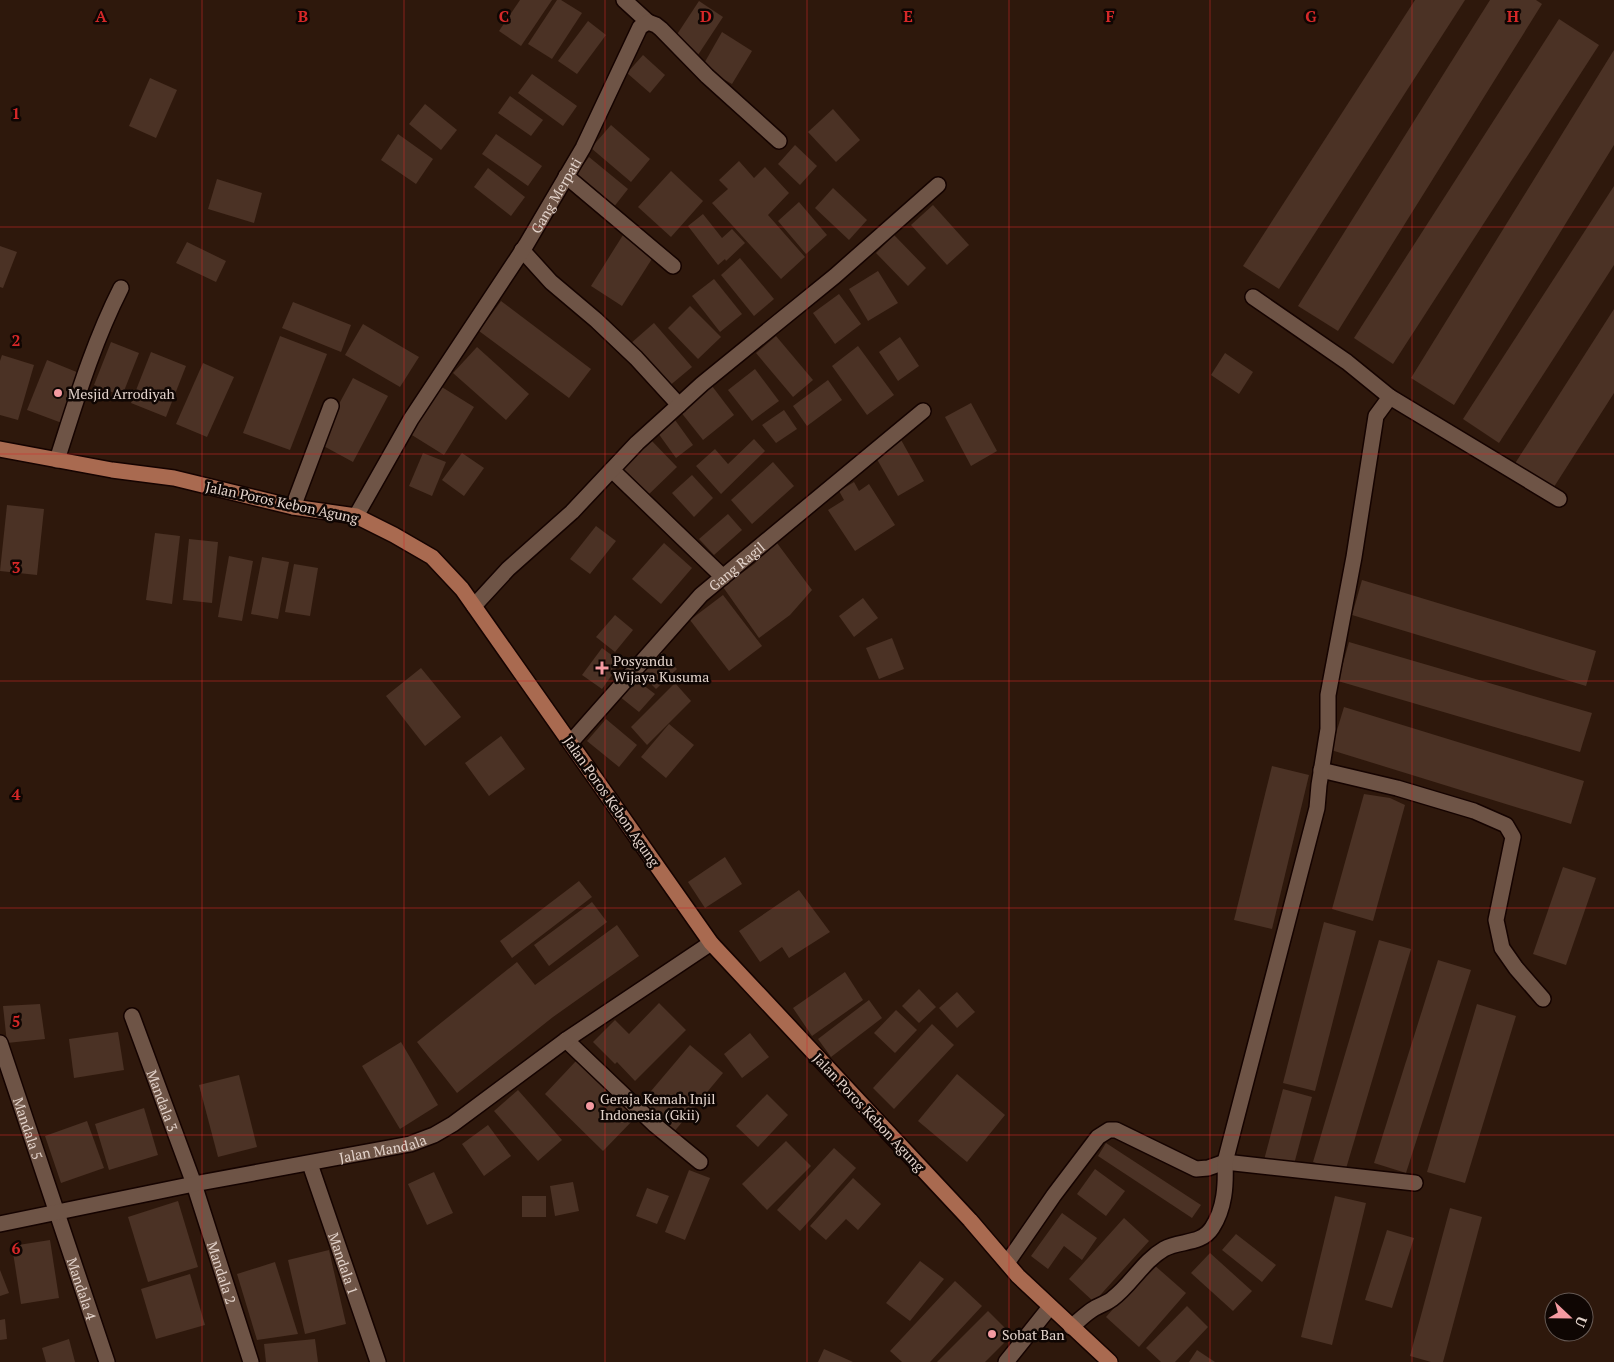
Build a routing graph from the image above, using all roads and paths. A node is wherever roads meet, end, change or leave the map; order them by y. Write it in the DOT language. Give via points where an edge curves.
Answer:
graph roads {
  1 [pos="624,0"];
  2 [pos="648,22"];
  3 [pos="779,141"];
  4 [pos="566,176"];
  5 [pos="938,186"];
  6 [pos="522,250"];
  7 [pos="673,266"];
  8 [pos="121,288"];
  9 [pos="1253,297"];
  10 [pos="1390,397"];
  11 [pos="678,405"];
  12 [pos="331,406"];
  13 [pos="923,411"];
  14 [pos="0,449"];
  15 [pos="58,460"];
  16 [pos="612,470"];
  17 [pos="1559,500"];
  18 [pos="293,507"];
  19 [pos="356,516"];
  20 [pos="722,577"];
  21 [pos="474,606"];
  22 [pos="571,742"];
  23 [pos="1321,770"];
  24 [pos="712,943"];
  25 [pos="1543,999"];
  26 [pos="132,1016"];
  27 [pos="566,1040"];
  28 [pos="0,1043"];
  29 [pos="700,1162"];
  30 [pos="1225,1162"];
  31 [pos="310,1164"];
  32 [pos="1415,1183"];
  33 [pos="194,1184"];
  34 [pos="58,1213"];
  35 [pos="0,1224"];
  36 [pos="1007,1263"];
  37 [pos="1050,1307"];
  38 [pos="1071,1327"];
  39 [pos="107,1362"];
  40 [pos="251,1362"];
  41 [pos="378,1362"];
  42 [pos="1006,1362"];
  43 [pos="1110,1362"];
  1 -- 2 [label="street"];
  2 -- 3 [label="street" via="661,29"];
  2 -- 4 [label="street, Gang Merpati" via="640,27 583,148"];
  4 -- 6 [label="street, Gang Merpati"];
  4 -- 7 [label="street"];
  5 -- 11 [label="street"];
  6 -- 11 [label="street" via="551,282 636,358"];
  6 -- 19 [label="street, Gang Merpati" via="411,419"];
  8 -- 15 [label="street" via="105,319 86,370"];
  9 -- 10 [label="street" via="1348,362"];
  10 -- 17 [label="street"];
  10 -- 23 [label="street" via="1376,416 1328,695 1328,729"];
  11 -- 16 [label="street"];
  12 -- 18 [label="street"];
  13 -- 20 [label="street, Gang Ragil"];
  14 -- 15 [label="main road, Jalan Poros Kebon Agung"];
  15 -- 18 [label="main road, Jalan Poros Kebon Agung" via="174,478"];
  16 -- 20 [label="street"];
  16 -- 21 [label="street"];
  18 -- 19 [label="main road, Jalan Poros Kebon Agung"];
  19 -- 21 [label="main road, Jalan Poros Kebon Agung" via="432,557"];
  20 -- 22 [label="street, Gang Ragil" via="701,595"];
  21 -- 22 [label="main road, Jalan Poros Kebon Agung"];
  22 -- 24 [label="main road, Jalan Poros Kebon Agung"];
  23 -- 25 [label="street" via="1397,788 1474,811 1506,825 1513,837 1496,920 1502,948"];
  23 -- 30 [label="street" via="1317,808"];
  24 -- 27 [label="street, Jalan Mandala"];
  24 -- 36 [label="main road, Jalan Poros Kebon Agung"];
  26 -- 33 [label="street, Mandala 3"];
  27 -- 29 [label="street" via="655,1125"];
  27 -- 31 [label="street, Jalan Mandala" via="434,1135 410,1144"];
  28 -- 34 [label="street, Mandala 5"];
  30 -- 32 [label="street"];
  30 -- 36 [label="street" via="1196,1169 1116,1130 1108,1130 1098,1137"];
  30 -- 38 [label="street" via="1226,1181 1220,1211 1212,1229 1198,1240 1165,1249 1112,1299"];
  31 -- 33 [label="street, Jalan Mandala"];
  31 -- 41 [label="street, Mandala 1"];
  33 -- 34 [label="street, Jalan Mandala"];
  33 -- 40 [label="street, Mandala 2"];
  34 -- 35 [label="street, Jalan Mandala"];
  34 -- 39 [label="street, Mandala 4"];
  36 -- 37 [label="main road, Jalan Poros Kebon Agung"];
  37 -- 38 [label="main road, Jalan Poros Kebon Agung"];
  37 -- 42 [label="street"];
  38 -- 43 [label="main road, Jalan Poros Kebon Agung"];
}
